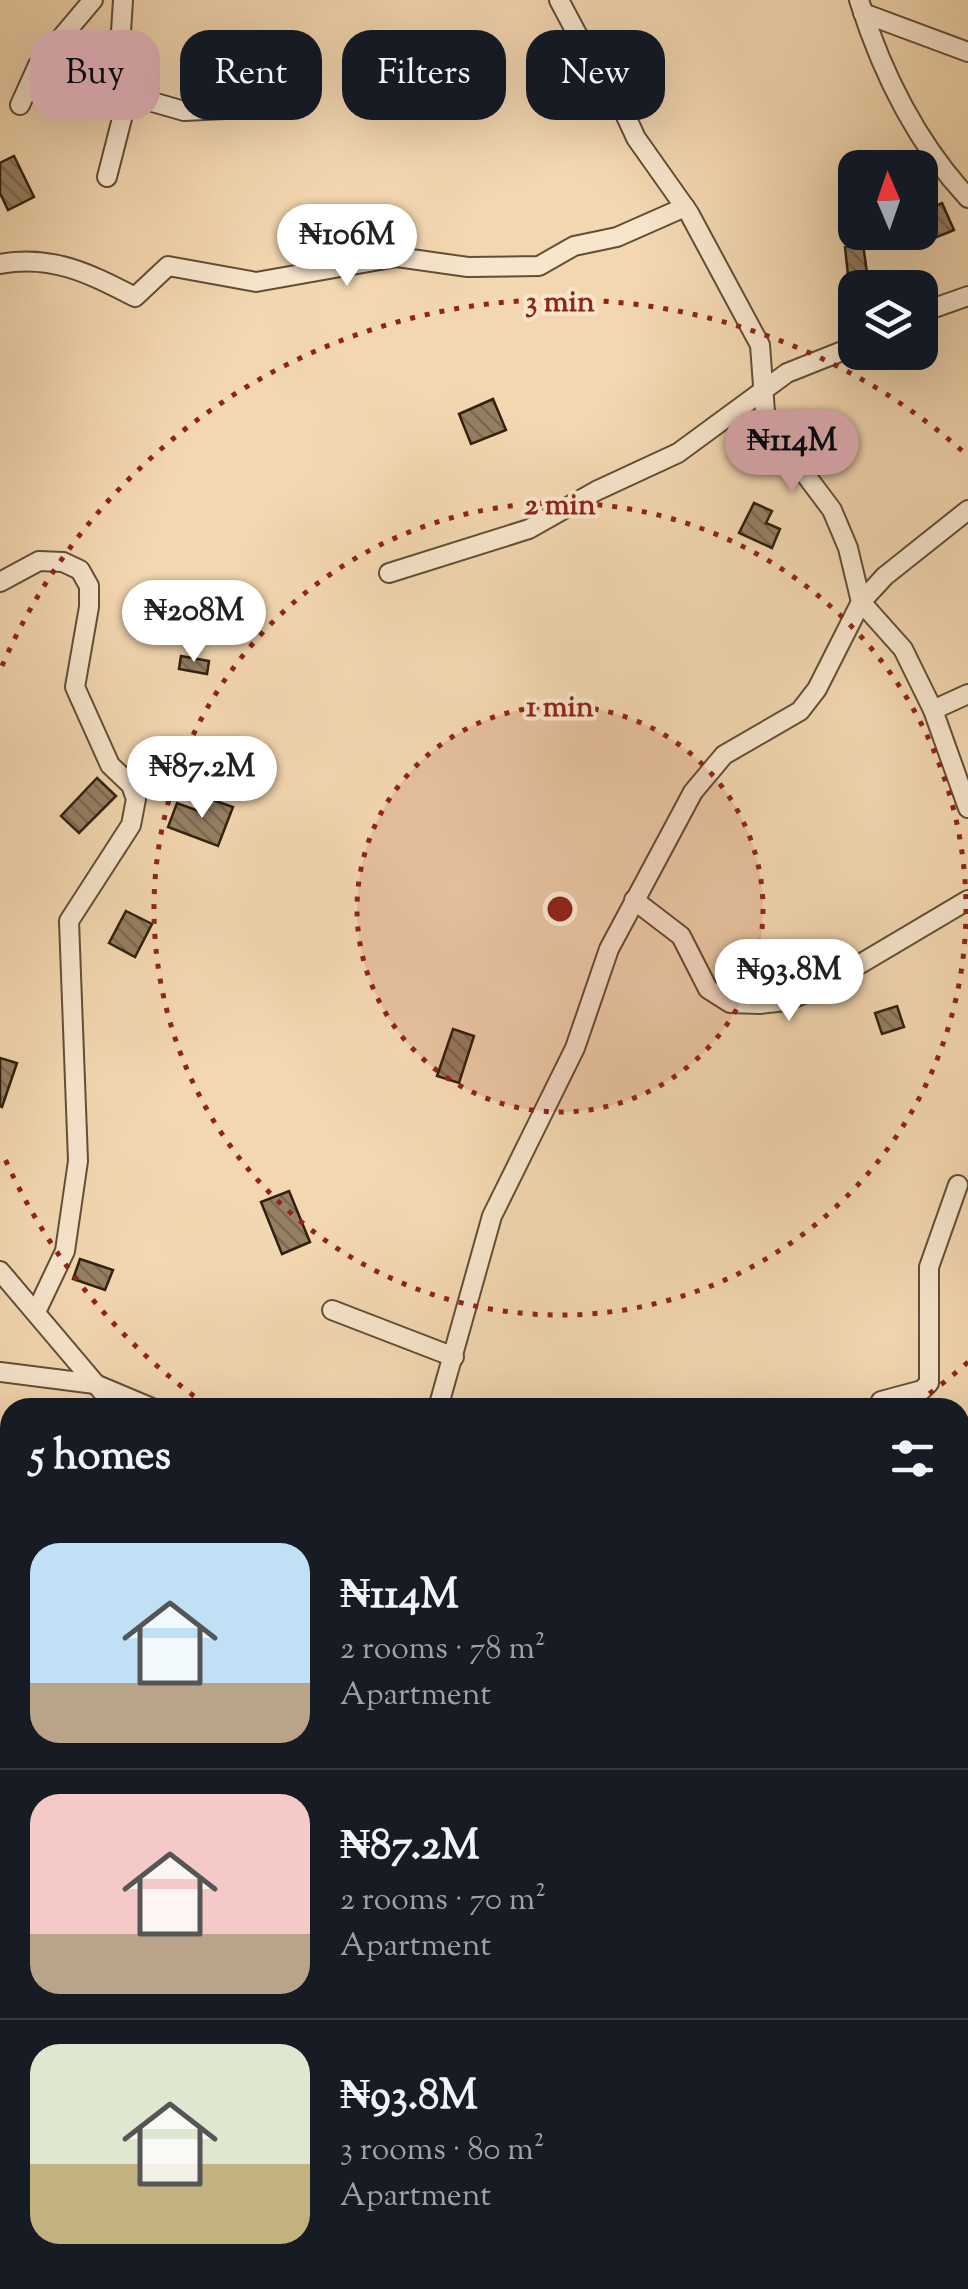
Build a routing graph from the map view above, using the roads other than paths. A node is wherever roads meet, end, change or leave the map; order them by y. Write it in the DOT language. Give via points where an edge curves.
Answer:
graph roads {
  1 [pos="94,0"];
  2 [pos="123,0"];
  3 [pos="559,0"];
  4 [pos="861,7"];
  5 [pos="121,30"];
  6 [pos="968,52"];
  7 [pos="20,105"];
  8 [pos="122,120"];
  9 [pos="107,177"];
  10 [pos="968,198"];
  11 [pos="685,207"];
  12 [pos="0,264"];
  13 [pos="968,296"];
  14 [pos="938,307"];
  15 [pos="838,354"];
  16 [pos="764,388"];
  17 [pos="968,510"];
  18 [pos="388,573"];
  19 [pos="0,582"];
  20 [pos="861,602"];
  21 [pos="968,694"];
  22 [pos="932,710"];
  23 [pos="968,808"];
  24 [pos="634,900"];
  25 [pos="968,900"];
  26 [pos="958,1184"];
  27 [pos="0,1271"];
  28 [pos="332,1310"];
  29 [pos="36,1312"];
  30 [pos="454,1356"];
  31 [pos="0,1372"];
  32 [pos="95,1384"];
  33 [pos="107,1398"];
  34 [pos="128,1398"];
  35 [pos="441,1398"];
  36 [pos="895,1398"];
  1 -- 7 [label="street" via="38,65"];
  2 -- 5 [label="street"];
  3 -- 11 [label="street" via="604,70 636,138"];
  4 -- 6 [label="street"];
  4 -- 10 [label="street" via="896,96"];
  8 -- 9 [label="street"];
  11 -- 12 [label="street" via="617,237 574,246 539,266 468,267 398,257 256,282 168,266 135,296 59,263"];
  11 -- 16 [label="street" via="760,345"];
  13 -- 14 [label="street"];
  15 -- 16 [label="street"];
  16 -- 18 [label="street" via="678,453 528,530"];
  16 -- 20 [label="street" via="774,434 832,510"];
  17 -- 20 [label="street"];
  19 -- 29 [label="street" via="39,561 80,570 90,608 75,687 110,765 136,799 131,824 69,921 78,1160 65,1251"];
  20 -- 22 [label="street" via="903,648"];
  20 -- 24 [label="street" via="810,700 724,755 704,777"];
  21 -- 22 [label="street"];
  22 -- 23 [label="street"];
  24 -- 25 [label="street" via="681,936 708,989 730,1003 760,1004 823,986"];
  24 -- 30 [label="street" via="609,949 575,1048 492,1216"];
  26 -- 36 [label="street" via="929,1267 929,1383"];
  27 -- 29 [label="street"];
  28 -- 30 [label="street"];
  29 -- 32 [label="street"];
  30 -- 35 [label="street"];
  31 -- 32 [label="street"];
  32 -- 33 [label="street"];
  32 -- 34 [label="street"];
}
